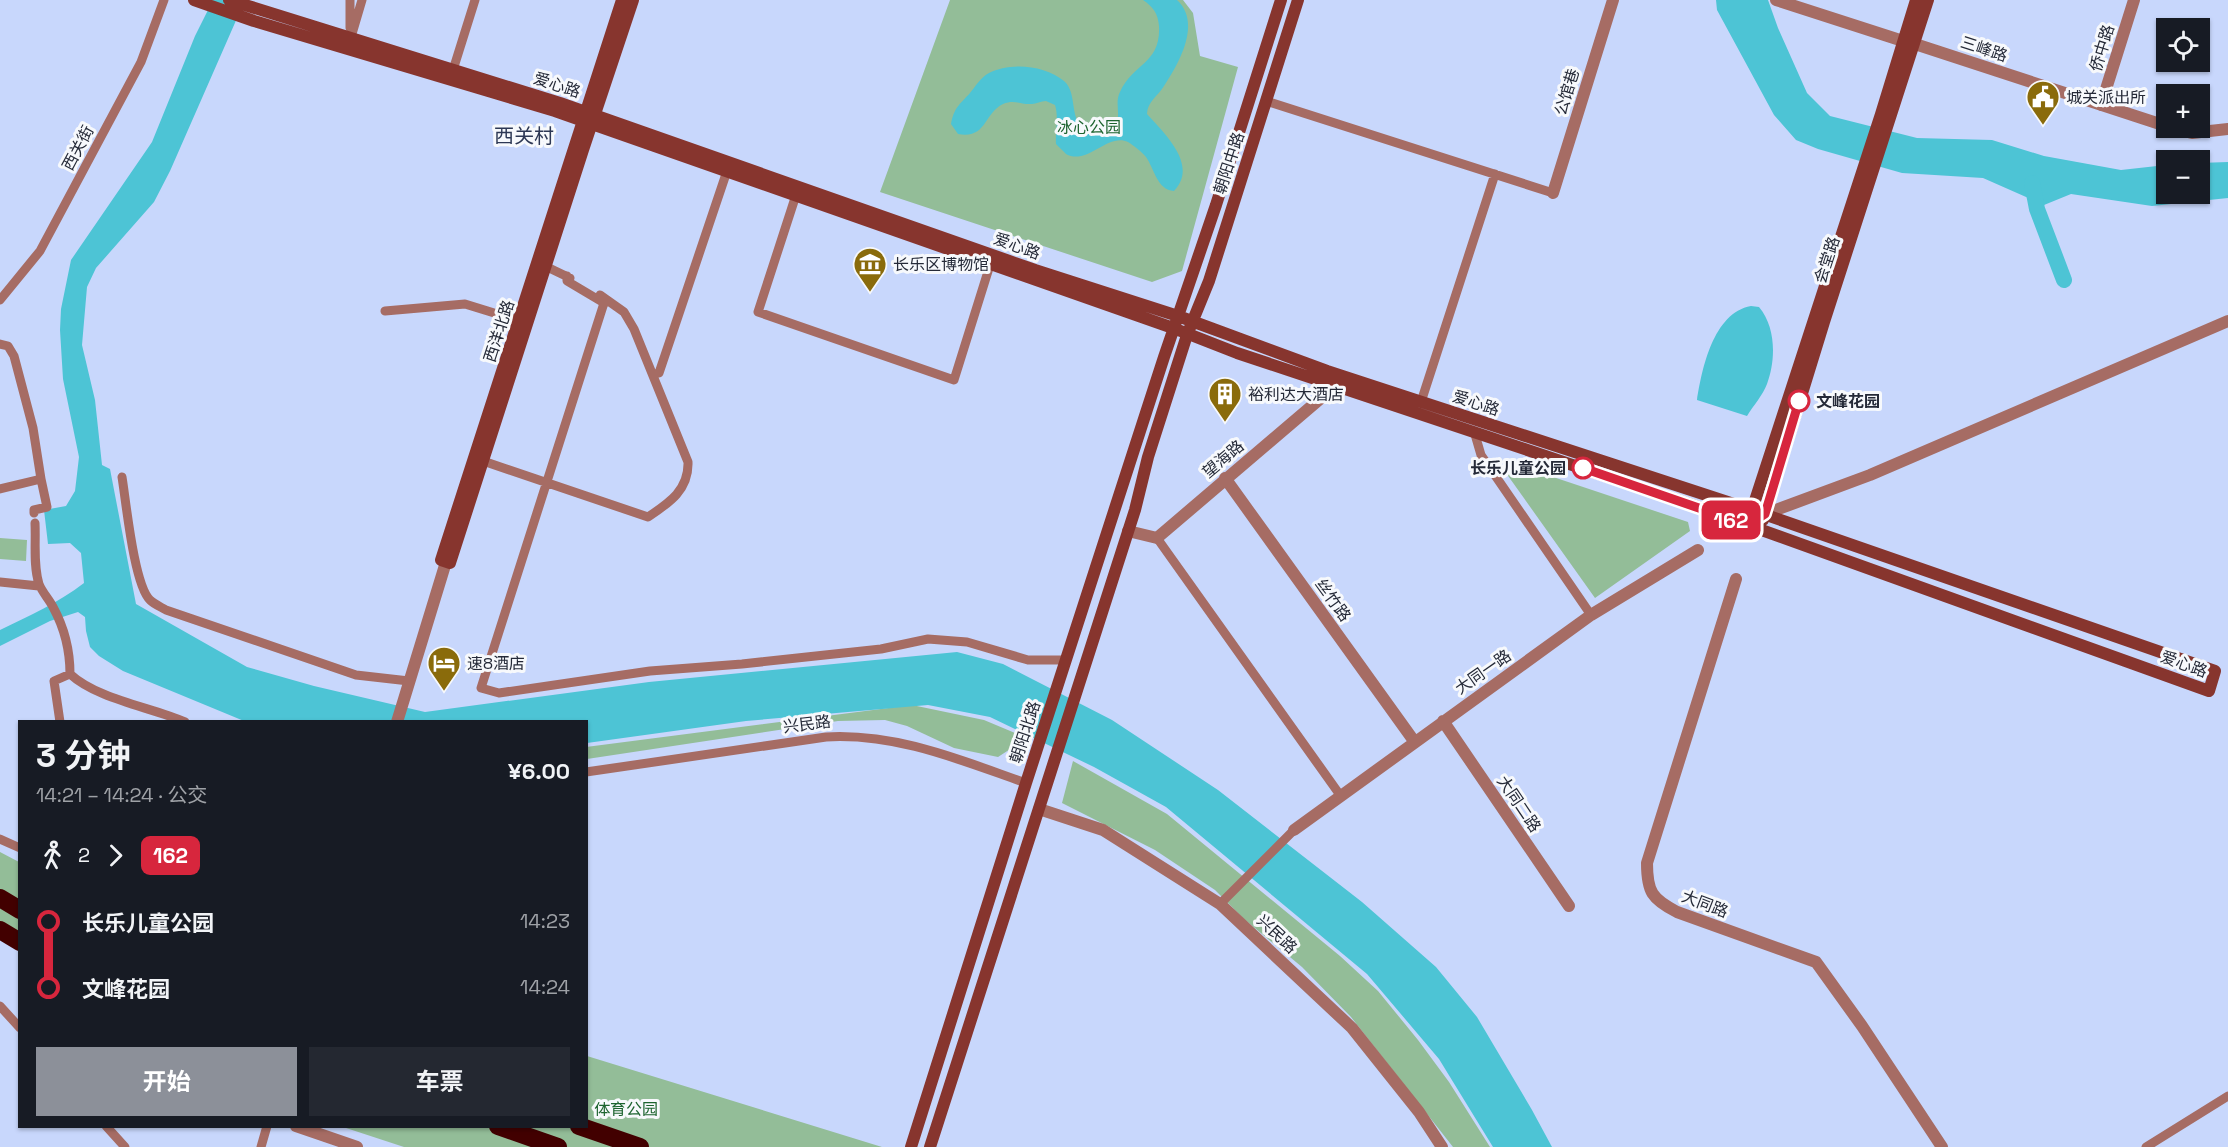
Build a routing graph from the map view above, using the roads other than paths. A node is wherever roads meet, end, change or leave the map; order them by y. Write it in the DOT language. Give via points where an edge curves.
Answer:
graph roads {
  1 [pos="164,0"];
  2 [pos="194,0"];
  3 [pos="230,0"];
  4 [pos="350,0"];
  5 [pos="362,0"];
  6 [pos="475,0"];
  7 [pos="622,0"];
  8 [pos="633,0"];
  9 [pos="1281,0"];
  10 [pos="1298,0"];
  11 [pos="1613,0"];
  12 [pos="1776,0"];
  13 [pos="1916,0"];
  14 [pos="1928,0"];
  15 [pos="2134,0"];
  16 [pos="255,15"];
  17 [pos="349,43"];
  18 [pos="1909,43"];
  19 [pos="453,70"];
  20 [pos="1266,101"];
  21 [pos="2101,105"];
  22 [pos="588,118"];
  23 [pos="2156,123"];
  24 [pos="2228,129"];
  25 [pos="2210,131"];
  26 [pos="1237,136"];
  27 [pos="1253,141"];
  28 [pos="727,171"];
  29 [pos="1495,174"];
  30 [pos="1861,192"];
  31 [pos="1553,193"];
  32 [pos="796,195"];
  33 [pos="990,265"];
  34 [pos="545,266"];
  35 [pos="567,276"];
  36 [pos="0,300"];
  37 [pos="385,311"];
  38 [pos="520,321"];
  39 [pos="1193,321"];
  40 [pos="2228,321"];
  41 [pos="1176,322"];
  42 [pos="1187,334"];
  43 [pos="0,344"];
  44 [pos="659,373"];
  45 [pos="1330,384"];
  46 [pos="1421,402"];
  47 [pos="1474,431"];
  48 [pos="483,461"];
  49 [pos="122,477"];
  50 [pos="1225,478"];
  51 [pos="41,479"];
  52 [pos="546,483"];
  53 [pos="0,489"];
  54 [pos="1752,510"];
  55 [pos="1765,514"];
  56 [pos="1748,525"];
  57 [pos="1760,530"];
  58 [pos="1128,531"];
  59 [pos="1157,538"];
  60 [pos="1698,550"];
  61 [pos="446,562"];
  62 [pos="1736,579"];
  63 [pos="0,582"];
  64 [pos="39,586"];
  65 [pos="1591,615"];
  66 [pos="1066,660"];
  67 [pos="70,674"];
  68 [pos="409,681"];
  69 [pos="60,720"];
  70 [pos="179,720"];
  71 [pos="398,720"];
  72 [pos="1443,721"];
  73 [pos="1414,741"];
  74 [pos="588,774"];
  75 [pos="1026,783"];
  76 [pos="1340,795"];
  77 [pos="1039,809"];
  78 [pos="1294,830"];
  79 [pos="0,839"];
  80 [pos="18,843"];
  81 [pos="0,898"];
  82 [pos="1220,904"];
  83 [pos="1569,906"];
  84 [pos="18,909"];
  85 [pos="0,930"];
  86 [pos="18,941"];
  87 [pos="0,1006"];
  88 [pos="18,1026"];
  89 [pos="2228,1096"];
  90 [pos="108,1128"];
  91 [pos="266,1128"];
  92 [pos="302,1128"];
  93 [pos="504,1128"];
  94 [pos="585,1128"];
  95 [pos="125,1147"];
  96 [pos="261,1147"];
  97 [pos="357,1147"];
  98 [pos="558,1147"];
  99 [pos="640,1147"];
  100 [pos="911,1147"];
  101 [pos="930,1147"];
  102 [pos="1442,1147"];
  103 [pos="1942,1147"];
  104 [pos="2146,1147"];
  1 -- 36 [label="street, 西关街" via="141,62 40,251"];
  2 -- 16 [label="main road"];
  3 -- 16 [label="main road"];
  4 -- 17 [label="street"];
  5 -- 17 [label="street"];
  6 -- 19 [label="street"];
  7 -- 22 [label="main road"];
  8 -- 22 [label="main road"];
  9 -- 26 [label="main road, 朝阳中路"];
  10 -- 20 [label="main road, 朝阳中路"];
  11 -- 31 [label="street, 公馆巷"];
  12 -- 18 [label="street, 三峰路"];
  13 -- 18 [label="main road, 会堂路"];
  14 -- 18 [label="main road, 会堂路"];
  15 -- 21 [label="street, 侨中路"];
  16 -- 17 [label="main road, 爱心路"];
  17 -- 19 [label="main road, 爱心路"];
  17 -- 22 [label="main road, 爱心路"];
  18 -- 21 [label="street, 三峰路"];
  18 -- 30 [label="main road, 会堂路"];
  19 -- 22 [label="main road, 爱心路"];
  20 -- 27 [label="main road, 朝阳中路"];
  20 -- 29 [label="street"];
  21 -- 23 [label="street, 三峰路"];
  22 -- 28 [label="main road, 爱心路"];
  22 -- 34 [label="main road, 西洋北路"];
  22 -- 38 [label="main road, 西洋北路" via="538,257"];
  22 -- 41 [label="main road, 爱心路"];
  24 -- 25 [label="street"];
  26 -- 27 [label="main road"];
  26 -- 41 [label="main road, 朝阳中路"];
  27 -- 39 [label="main road, 朝阳中路"];
  28 -- 32 [label="main road, 爱心路"];
  28 -- 44 [label="street"];
  29 -- 31 [label="street"];
  29 -- 46 [label="street"];
  30 -- 54 [label="main road, 会堂路"];
  30 -- 55 [label="main road, 会堂路"];
  32 -- 33 [label="main road, 爱心路"];
  32 -- 33 [label="street" via="758,312 954,380"];
  33 -- 41 [label="main road, 爱心路"];
  34 -- 35 [label="street"];
  34 -- 48 [label="main road, 西洋北路"];
  35 -- 52 [label="street" via="567,281 604,303"];
  35 -- 52 [label="street" via="624,312 688,462 688,475 679,493 648,517"];
  37 -- 38 [label="street" via="465,304"];
  38 -- 61 [label="main road, 西洋北路"];
  39 -- 41 [label="main road, 爱心路"];
  39 -- 42 [label="main road, 朝阳中路"];
  39 -- 46 [label="main road, 爱心路"];
  40 -- 55 [label="street" via="1870,476"];
  41 -- 42 [label="main road, 爱心路"];
  41 -- 66 [label="main road, 朝阳北路"];
  42 -- 45 [label="main road, 爱心路"];
  42 -- 58 [label="main road"];
  43 -- 51 [label="street" via="8,346 14,356 33,428"];
  45 -- 47 [label="main road, 爱心路"];
  45 -- 50 [label="street, 望海路" via="1327,393"];
  46 -- 54 [label="main road, 爱心路"];
  47 -- 56 [label="main road, 爱心路"];
  47 -- 65 [label="street" via="1481,455"];
  48 -- 52 [label="street"];
  48 -- 61 [label="main road, 西洋北路"];
  49 -- 68 [label="street" via="135,556 148,599 166,610 356,675"];
  50 -- 59 [label="street, 望海路"];
  50 -- 73 [label="street, 丝竹路"];
  51 -- 53 [label="street"];
  51 -- 64 [label="street" via="47,507 34,510"];
  52 -- 66 [label="street" via="481,688 499,693 650,671 881,649 928,639 967,642 1028,660"];
  54 -- 55 [label="main road, 爱心路"];
  54 -- 56 [label="main road, 会堂路"];
  55 -- 56 [label="street"];
  55 -- 57 [label="main road, 会堂路"];
  55 -- 57 [label="main road, 爱心路" via="2215,671 2209,691"];
  56 -- 57 [label="main road, 爱心路"];
  58 -- 59 [label="street"];
  58 -- 77 [label="main road"];
  59 -- 76 [label="street"];
  60 -- 65 [label="street, 大同一路"];
  61 -- 68 [label="street, 西洋北路"];
  62 -- 103 [label="street, 大同路" via="1647,863 1647,884 1657,902 1677,912 1816,962"];
  63 -- 64 [label="street"];
  64 -- 67 [label="street" via="61,624 70,656"];
  65 -- 72 [label="street, 大同一路"];
  66 -- 75 [label="main road, 朝阳北路"];
  67 -- 69 [label="street" via="54,681"];
  67 -- 70 [label="street" via="96,691"];
  68 -- 71 [label="street, 西洋北路"];
  72 -- 73 [label="street, 大同一路"];
  72 -- 83 [label="street, 大同二路"];
  73 -- 76 [label="street, 大同一路"];
  74 -- 75 [label="street, 兴民路" via="826,737 855,736 923,747"];
  75 -- 100 [label="main road, 朝阳北路"];
  76 -- 78 [label="street, 大同一路"];
  77 -- 82 [label="street, 兴民路" via="1103,830"];
  77 -- 101 [label="main road"];
  78 -- 82 [label="street"];
  79 -- 80 [label="street"];
  81 -- 84 [label="highway"];
  82 -- 102 [label="street, 兴民路" via="1352,1028"];
  85 -- 86 [label="highway"];
  87 -- 88 [label="street"];
  89 -- 104 [label="street"];
  90 -- 95 [label="street"];
  91 -- 96 [label="street"];
  92 -- 97 [label="street"];
  93 -- 98 [label="highway"];
  94 -- 99 [label="highway"];
}
